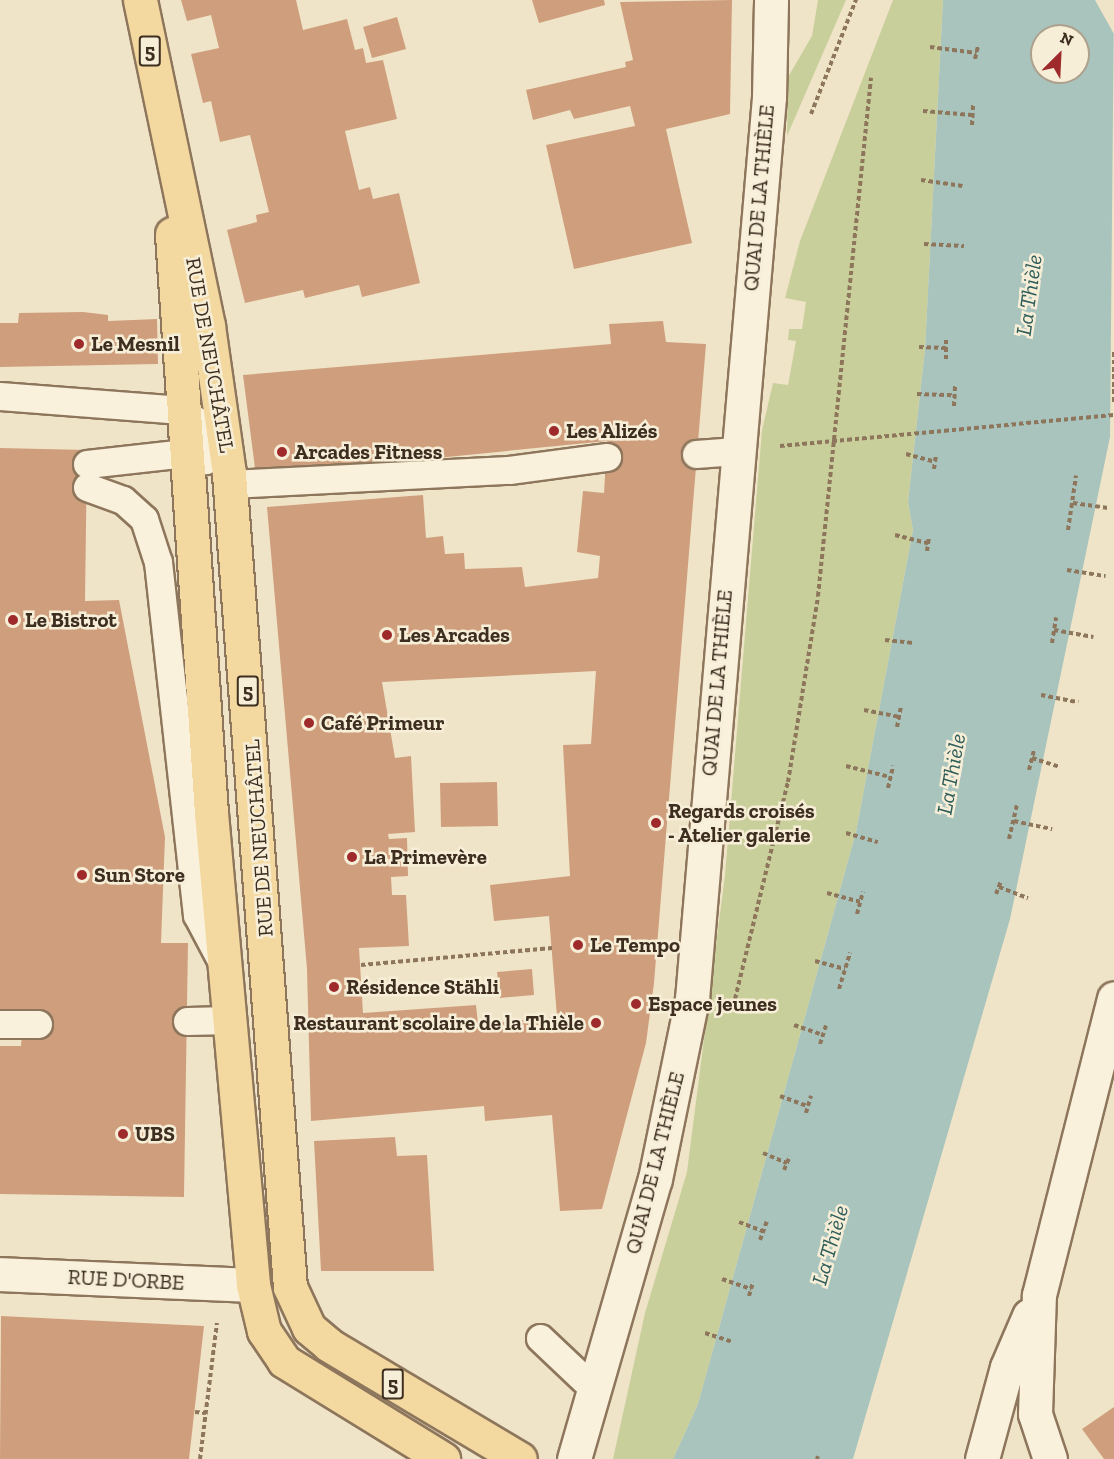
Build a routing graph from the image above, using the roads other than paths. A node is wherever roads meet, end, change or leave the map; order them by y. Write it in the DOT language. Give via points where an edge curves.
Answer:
graph roads {
  1 [pos="140,0"];
  2 [pos="771,0"];
  3 [pos="159,101"];
  4 [pos="0,396"];
  5 [pos="181,410"];
  6 [pos="751,449"];
  7 [pos="185,454"];
  8 [pos="696,454"];
  9 [pos="607,457"];
  10 [pos="231,487"];
  11 [pos="224,966"];
  12 [pos="1114,998"];
  13 [pos="230,1020"];
  14 [pos="187,1021"];
  15 [pos="0,1024"];
  16 [pos="38,1024"];
  17 [pos="0,1274"];
  18 [pos="253,1285"];
  19 [pos="290,1287"];
  20 [pos="1039,1296"];
  21 [pos="540,1338"];
  22 [pos="594,1389"];
  23 [pos="443,1459"];
  24 [pos="520,1459"];
  25 [pos="574,1459"];
  26 [pos="982,1459"];
  27 [pos="1050,1459"];
  1 -- 3 [label="main road, RUE DE NEUCHÂTEL / 5"];
  2 -- 6 [label="street, QUAI DE LA THIÈLE"];
  3 -- 5 [label="main road, RUE DE NEUCHÂTEL / 5"];
  3 -- 10 [label="main road, RUE DE NEUCHÂTEL / 5" via="208,326"];
  4 -- 5 [label="lane"];
  5 -- 7 [label="main road, RUE DE NEUCHÂTEL / 5"];
  5 -- 10 [label="lane" via="207,428"];
  6 -- 8 [label="lane"];
  6 -- 22 [label="street, QUAI DE LA THIÈLE" via="692,999 655,1179"];
  7 -- 10 [label="lane" via="216,468"];
  7 -- 11 [label="main road, RUE DE NEUCHÂTEL / 5"];
  7 -- 11 [label="lane" via="87,475 144,519 158,562 197,915"];
  9 -- 10 [label="lane" via="508,479"];
  10 -- 19 [label="main road, RUE DE NEUCHÂTEL / 5"];
  11 -- 13 [label="main road, RUE DE NEUCHÂTEL / 5"];
  12 -- 20 [label="street"];
  13 -- 14 [label="lane"];
  13 -- 18 [label="main road, RUE DE NEUCHÂTEL / 5"];
  15 -- 16 [label="lane"];
  17 -- 18 [label="street, RUE D'ORBE"];
  18 -- 19 [label="main road"];
  18 -- 23 [label="main road, RUE DE NEUCHÂTEL / 5" via="264,1331 284,1361"];
  19 -- 24 [label="main road, RUE DE NEUCHÂTEL / 5" via="309,1328 329,1345"];
  20 -- 26 [label="street" via="1007,1367"];
  20 -- 27 [label="street" via="1035,1414"];
  21 -- 22 [label="lane"];
  22 -- 25 [label="street, QUAI DE LA THIÈLE"];
}
